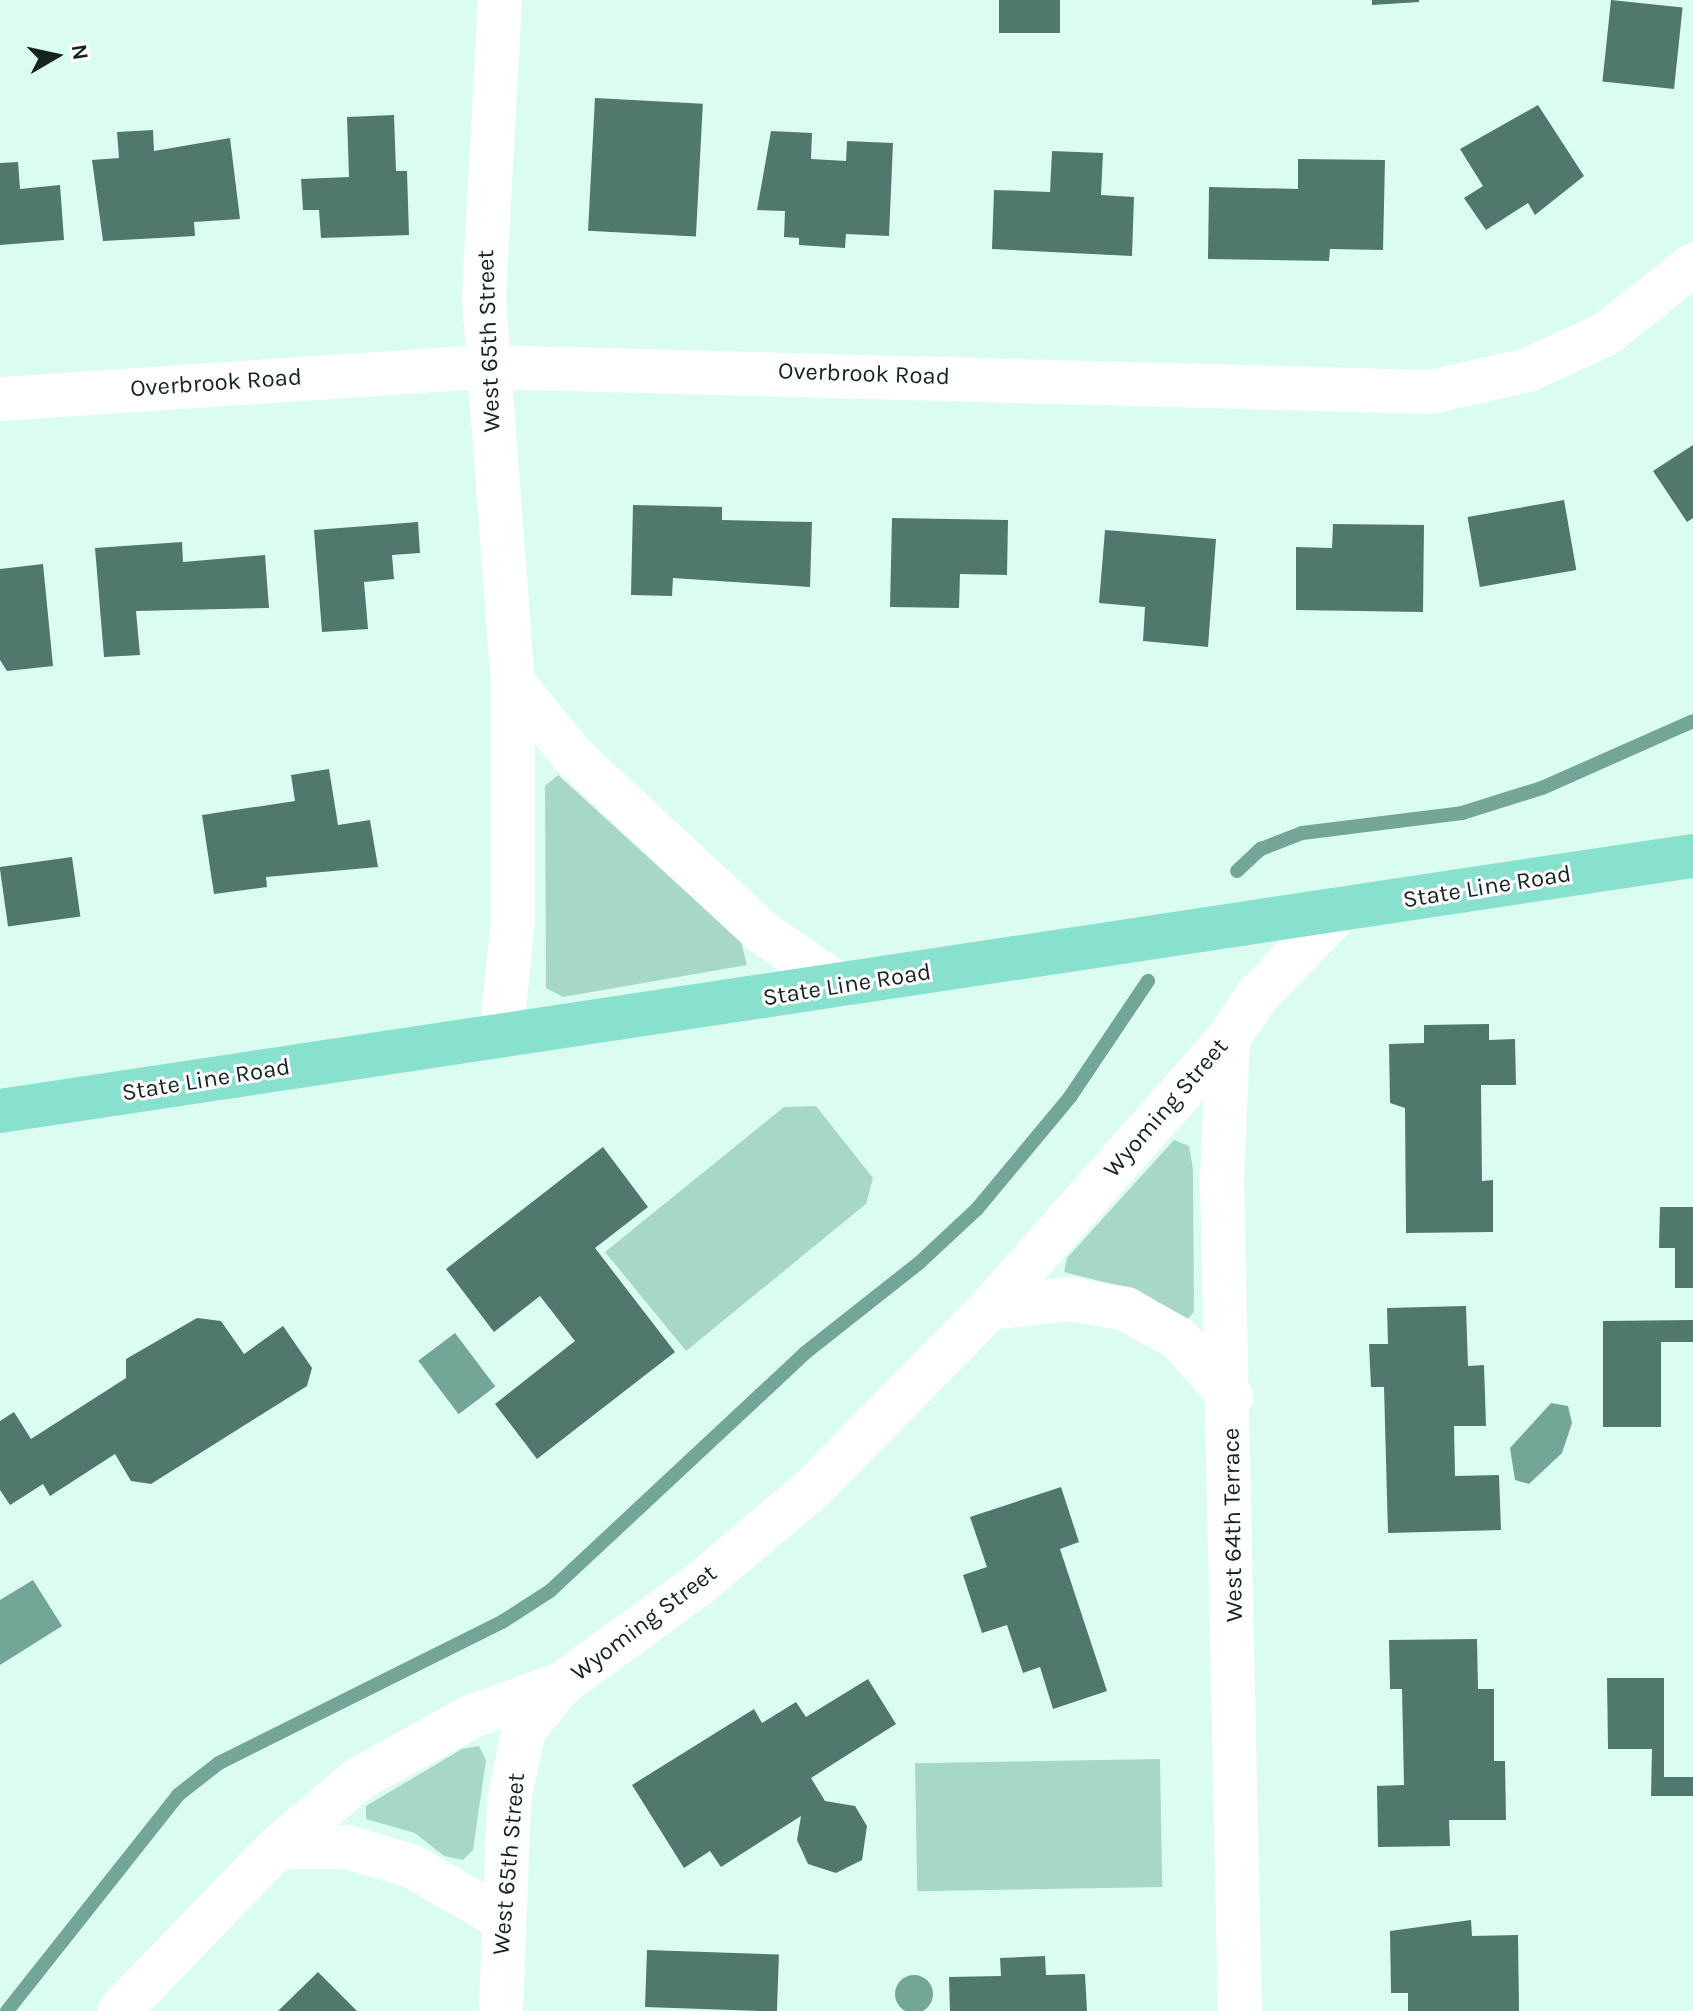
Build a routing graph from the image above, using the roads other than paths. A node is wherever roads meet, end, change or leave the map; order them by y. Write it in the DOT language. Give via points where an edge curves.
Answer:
graph roads {
  1 [pos="500,0"];
  2 [pos="1693,265"];
  3 [pos="487,367"];
  4 [pos="0,399"];
  5 [pos="513,682"];
  6 [pos="1693,856"];
  7 [pos="1342,908"];
  8 [pos="840,986"];
  9 [pos="501,1035"];
  10 [pos="1228,1039"];
  11 [pos="0,1111"];
  12 [pos="990,1308"];
  13 [pos="1231,1397"];
  14 [pos="562,1684"];
  15 [pos="278,1847"];
  16 [pos="500,1917"];
  17 [pos="119,2011"];
  18 [pos="501,2011"];
  19 [pos="1240,2011"];
  1 -- 3 [label="street, West 65th Street"];
  2 -- 3 [label="street, Overbrook Road" via="1606,334 1528,370 1431,392"];
  3 -- 4 [label="street, Overbrook Road"];
  3 -- 5 [label="street, West 65th Street"];
  5 -- 8 [label="street" via="573,756 762,932"];
  5 -- 9 [label="street, West 65th Street" via="513,921"];
  6 -- 7 [label="main road, State Line Road"];
  7 -- 8 [label="main road, State Line Road"];
  7 -- 10 [label="street, Wyoming Street" via="1257,996"];
  8 -- 9 [label="main road, State Line Road"];
  9 -- 11 [label="main road, State Line Road"];
  10 -- 12 [label="street, Wyoming Street"];
  10 -- 13 [label="street, West 64th Terrace" via="1222,1180"];
  12 -- 13 [label="street" via="1070,1299 1126,1309 1179,1339"];
  12 -- 14 [label="street, Wyoming Street" via="812,1489"];
  13 -- 19 [label="street, West 64th Terrace"];
  14 -- 15 [label="street, Wyoming Street" via="473,1716 360,1778"];
  14 -- 16 [label="street, West 65th Street" via="524,1730"];
  15 -- 16 [label="street" via="347,1847 411,1866"];
  15 -- 17 [label="street, Wyoming Street"];
  16 -- 18 [label="street, West 65th Street"];
}
